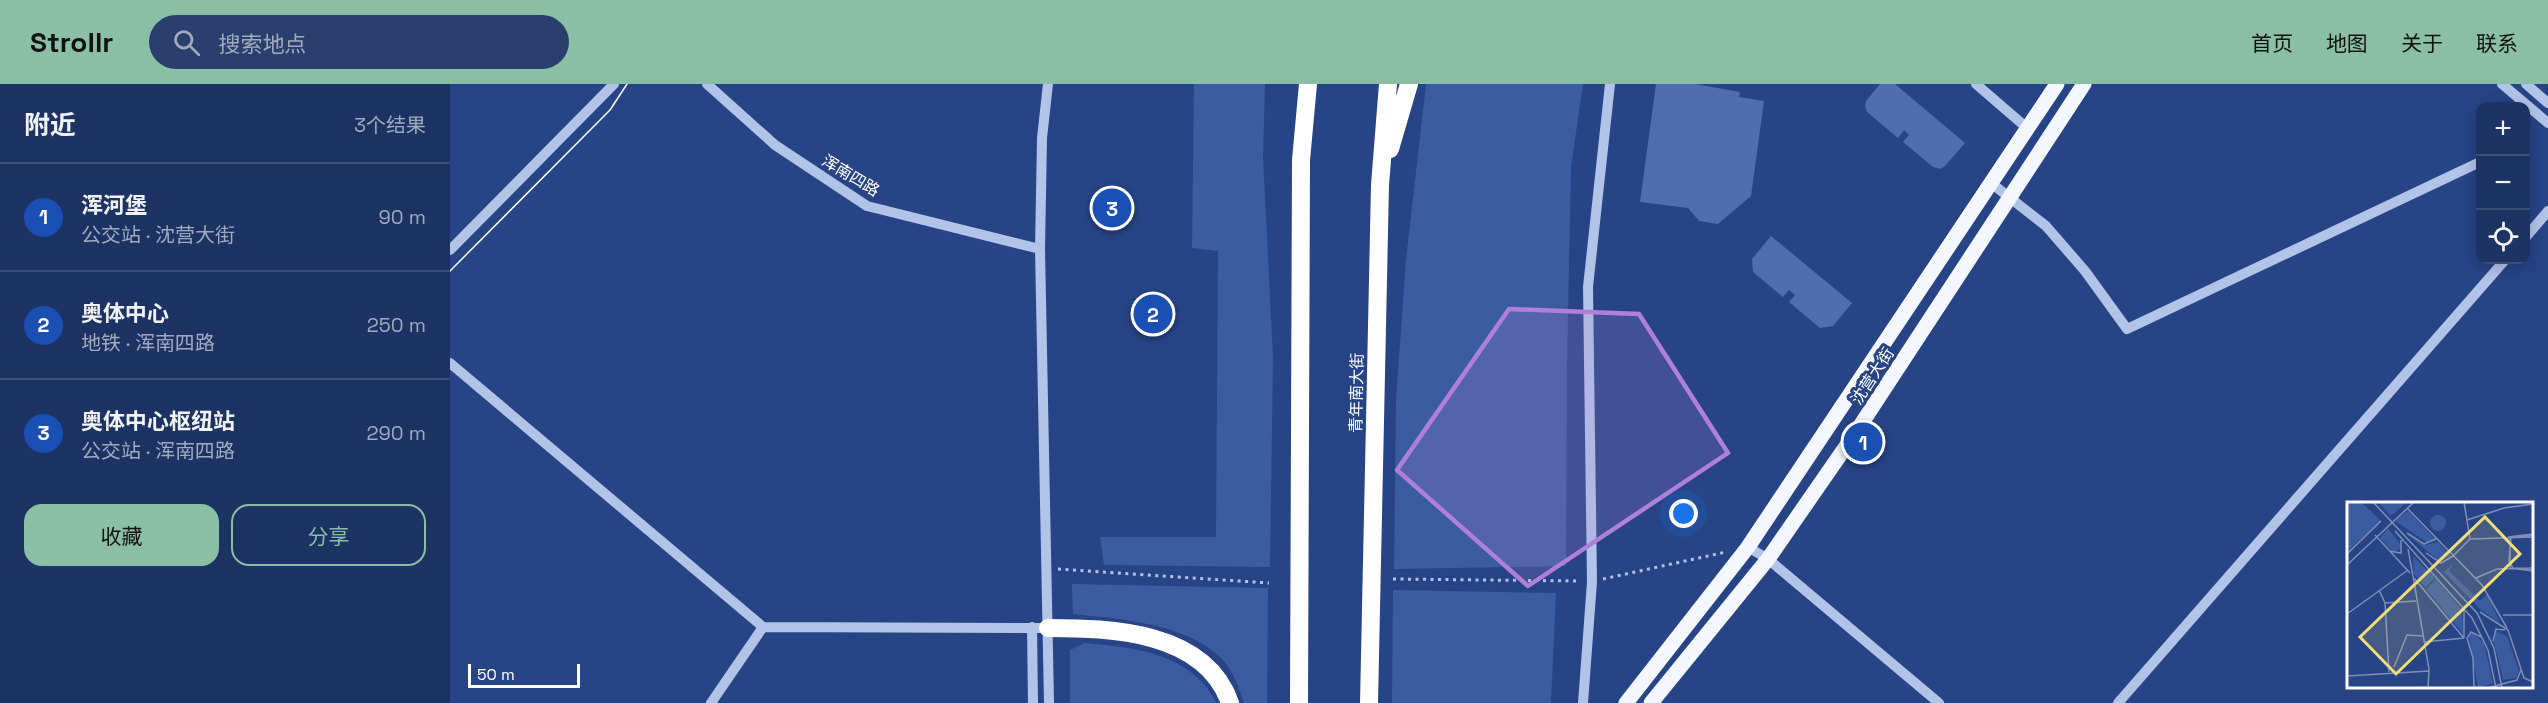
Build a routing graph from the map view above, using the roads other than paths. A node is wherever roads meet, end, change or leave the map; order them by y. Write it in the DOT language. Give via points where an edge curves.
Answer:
graph roads {
  1 [pos="614,84"];
  2 [pos="707,84"];
  3 [pos="1048,84"];
  4 [pos="1298,84"];
  5 [pos="1308,84"];
  6 [pos="1388,84"];
  7 [pos="1409,84"];
  8 [pos="1610,84"];
  9 [pos="1976,84"];
  10 [pos="2057,84"];
  11 [pos="2084,84"];
  12 [pos="2502,84"];
  13 [pos="2526,84"];
  14 [pos="2548,103"];
  15 [pos="2548,123"];
  16 [pos="2027,129"];
  17 [pos="1301,160"];
  18 [pos="2476,164"];
  19 [pos="1991,183"];
  20 [pos="1380,185"];
  21 [pos="2010,197"];
  22 [pos="2548,211"];
  23 [pos="2530,232"];
  24 [pos="1040,249"];
  25 [pos="450,250"];
  26 [pos="2502,264"];
  27 [pos="450,363"];
  28 [pos="1748,547"];
  29 [pos="1768,558"];
  30 [pos="763,627"];
  31 [pos="1040,627"];
  32 [pos="711,703"];
  33 [pos="1033,703"];
  34 [pos="1049,703"];
  35 [pos="1230,703"];
  36 [pos="1299,703"];
  37 [pos="1369,703"];
  38 [pos="1582,703"];
  39 [pos="1626,703"];
  40 [pos="1651,703"];
  41 [pos="1939,703"];
  42 [pos="2118,703"];
  1 -- 25 [label="street"];
  2 -- 24 [label="street, 浑南四路" via="775,145 867,206"];
  3 -- 24 [label="street" via="1042,138"];
  4 -- 17 [label="highway"];
  5 -- 17 [label="highway"];
  6 -- 20 [label="highway, 青年南大街"];
  7 -- 20 [label="highway"];
  8 -- 38 [label="street" via="1588,287 1592,582"];
  9 -- 16 [label="street"];
  10 -- 16 [label="main road, 沈营大街"];
  11 -- 21 [label="main road, 沈营大街"];
  12 -- 15 [label="street"];
  13 -- 14 [label="street"];
  16 -- 19 [label="main road, 沈营大街"];
  17 -- 36 [label="highway"];
  18 -- 21 [label="street" via="2127,329 2046,226"];
  19 -- 21 [label="street"];
  19 -- 28 [label="main road, 沈营大街"];
  20 -- 37 [label="highway, 青年南大街"];
  21 -- 29 [label="main road, 沈营大街"];
  22 -- 23 [label="street"];
  24 -- 31 [label="street" via="1047,568"];
  26 -- 42 [label="street"];
  27 -- 30 [label="street"];
  28 -- 29 [label="street"];
  28 -- 39 [label="main road, 沈营大街"];
  29 -- 40 [label="main road, 沈营大街"];
  29 -- 41 [label="street"];
  30 -- 31 [label="street"];
  30 -- 32 [label="street"];
  31 -- 33 [label="street"];
  31 -- 34 [label="street"];
  31 -- 35 [label="highway" via="1122,631 1168,644 1216,676"];
}
